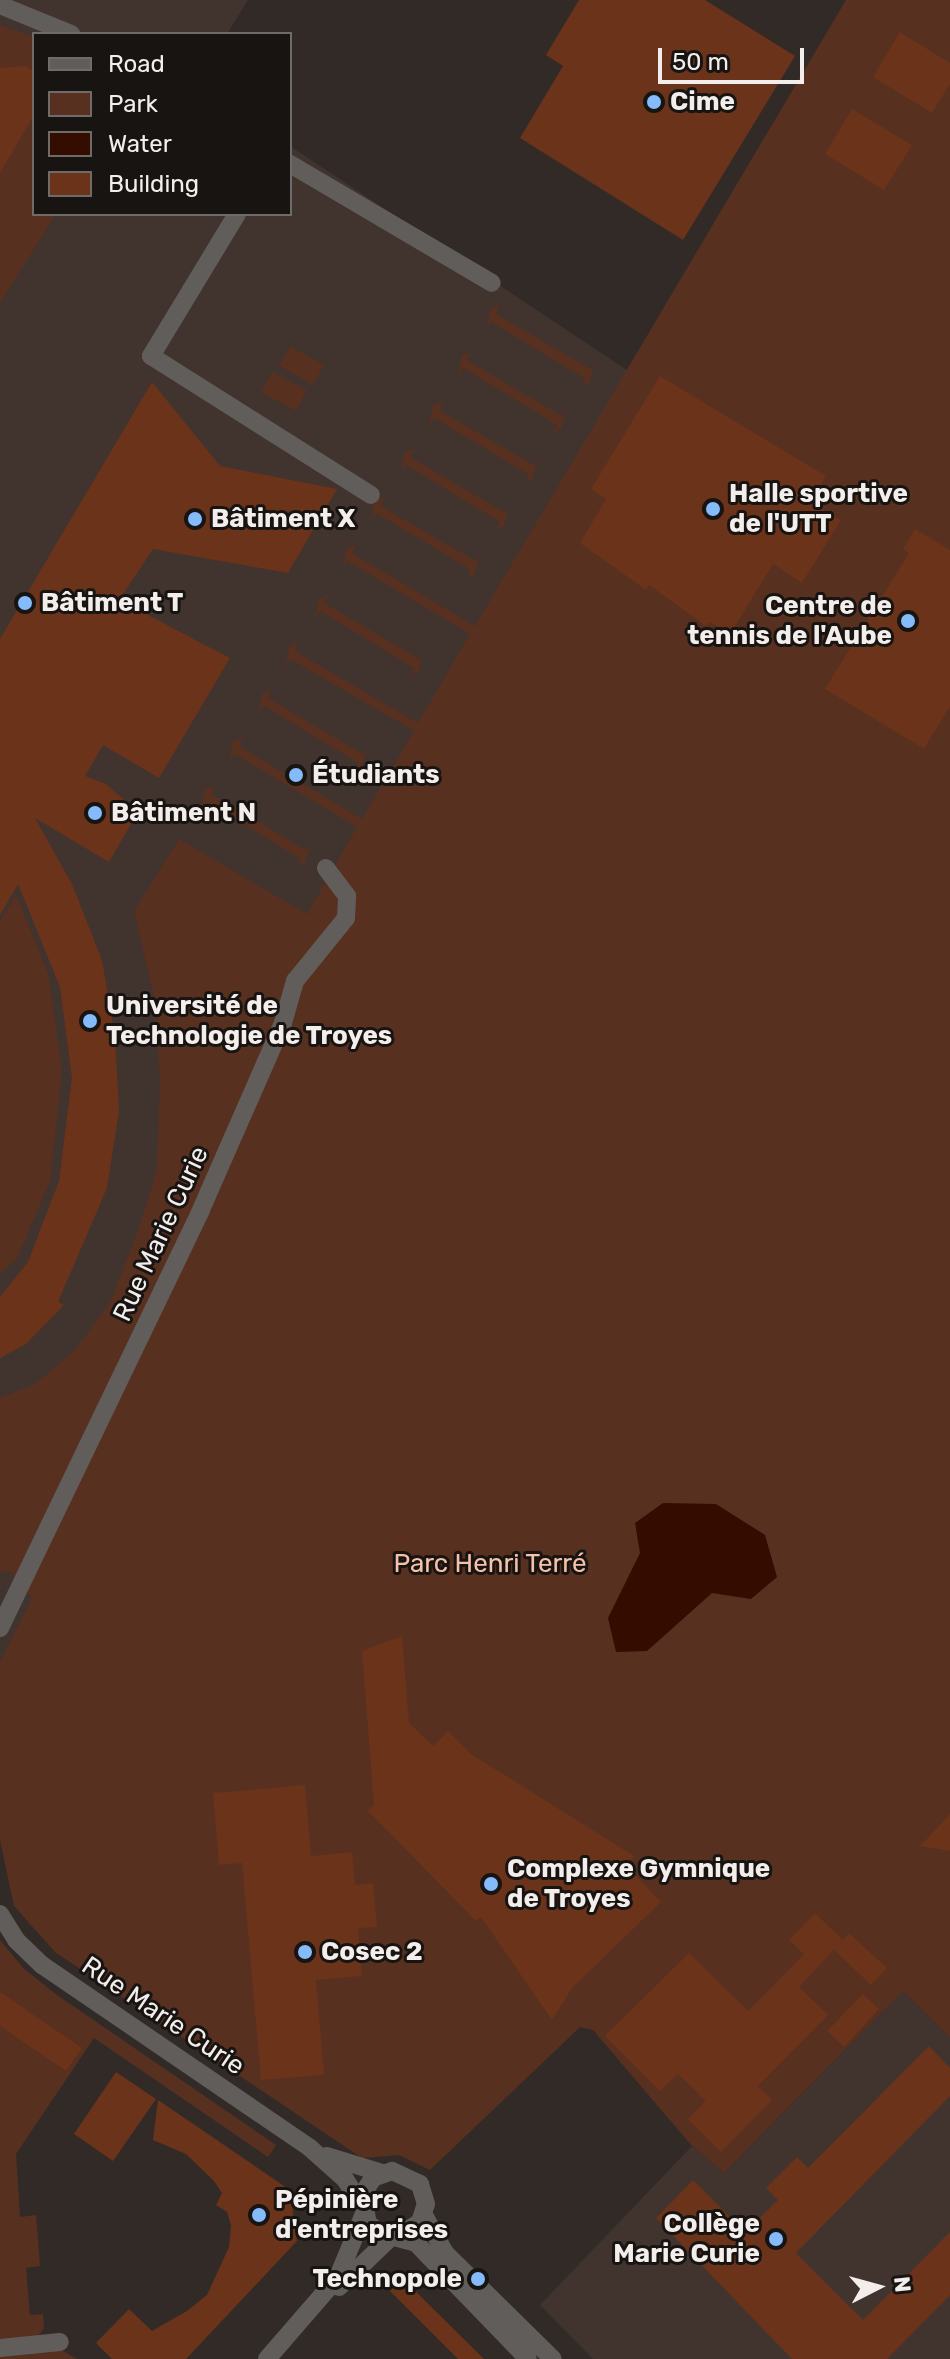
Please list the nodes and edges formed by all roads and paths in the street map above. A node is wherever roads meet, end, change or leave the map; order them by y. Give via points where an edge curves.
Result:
1 (2, 6) edge
2 (66, 32) edge
3 (292, 165) edge
4 (236, 216) edge
5 (492, 283) dead end
6 (371, 495) dead end
7 (326, 868) dead end
8 (0, 1628) edge
9 (0, 1914) edge
10 (310, 2148) junction
11 (382, 2173) junction
12 (362, 2210) junction
13 (424, 2215) junction
14 (396, 2236) junction
15 (313, 2309) junction
16 (60, 2342) dead end
17 (0, 2348) edge
18 (267, 2359) edge
19 (528, 2359) edge
20 (553, 2359) edge

1 - 2 street
3 - 5 street
4 - 6 street via 151,356
7 - 8 street, Rue Marie Curie via 347,896 346,918 295,981 283,1023 200,1212
9 - 10 street, Rue Marie Curie via 16,1940 42,1965
10 - 11 street, Rue Marie Curie
10 - 12 street, Rue Marie Curie via 345,2179
11 - 12 street via 366,2186
11 - 13 street via 403,2172 420,2184
12 - 14 street via 375,2230
12 - 15 street via 342,2269
13 - 14 street
13 - 20 street via 445,2253
14 - 15 street
14 - 19 street via 416,2243
15 - 18 street
16 - 17 street

